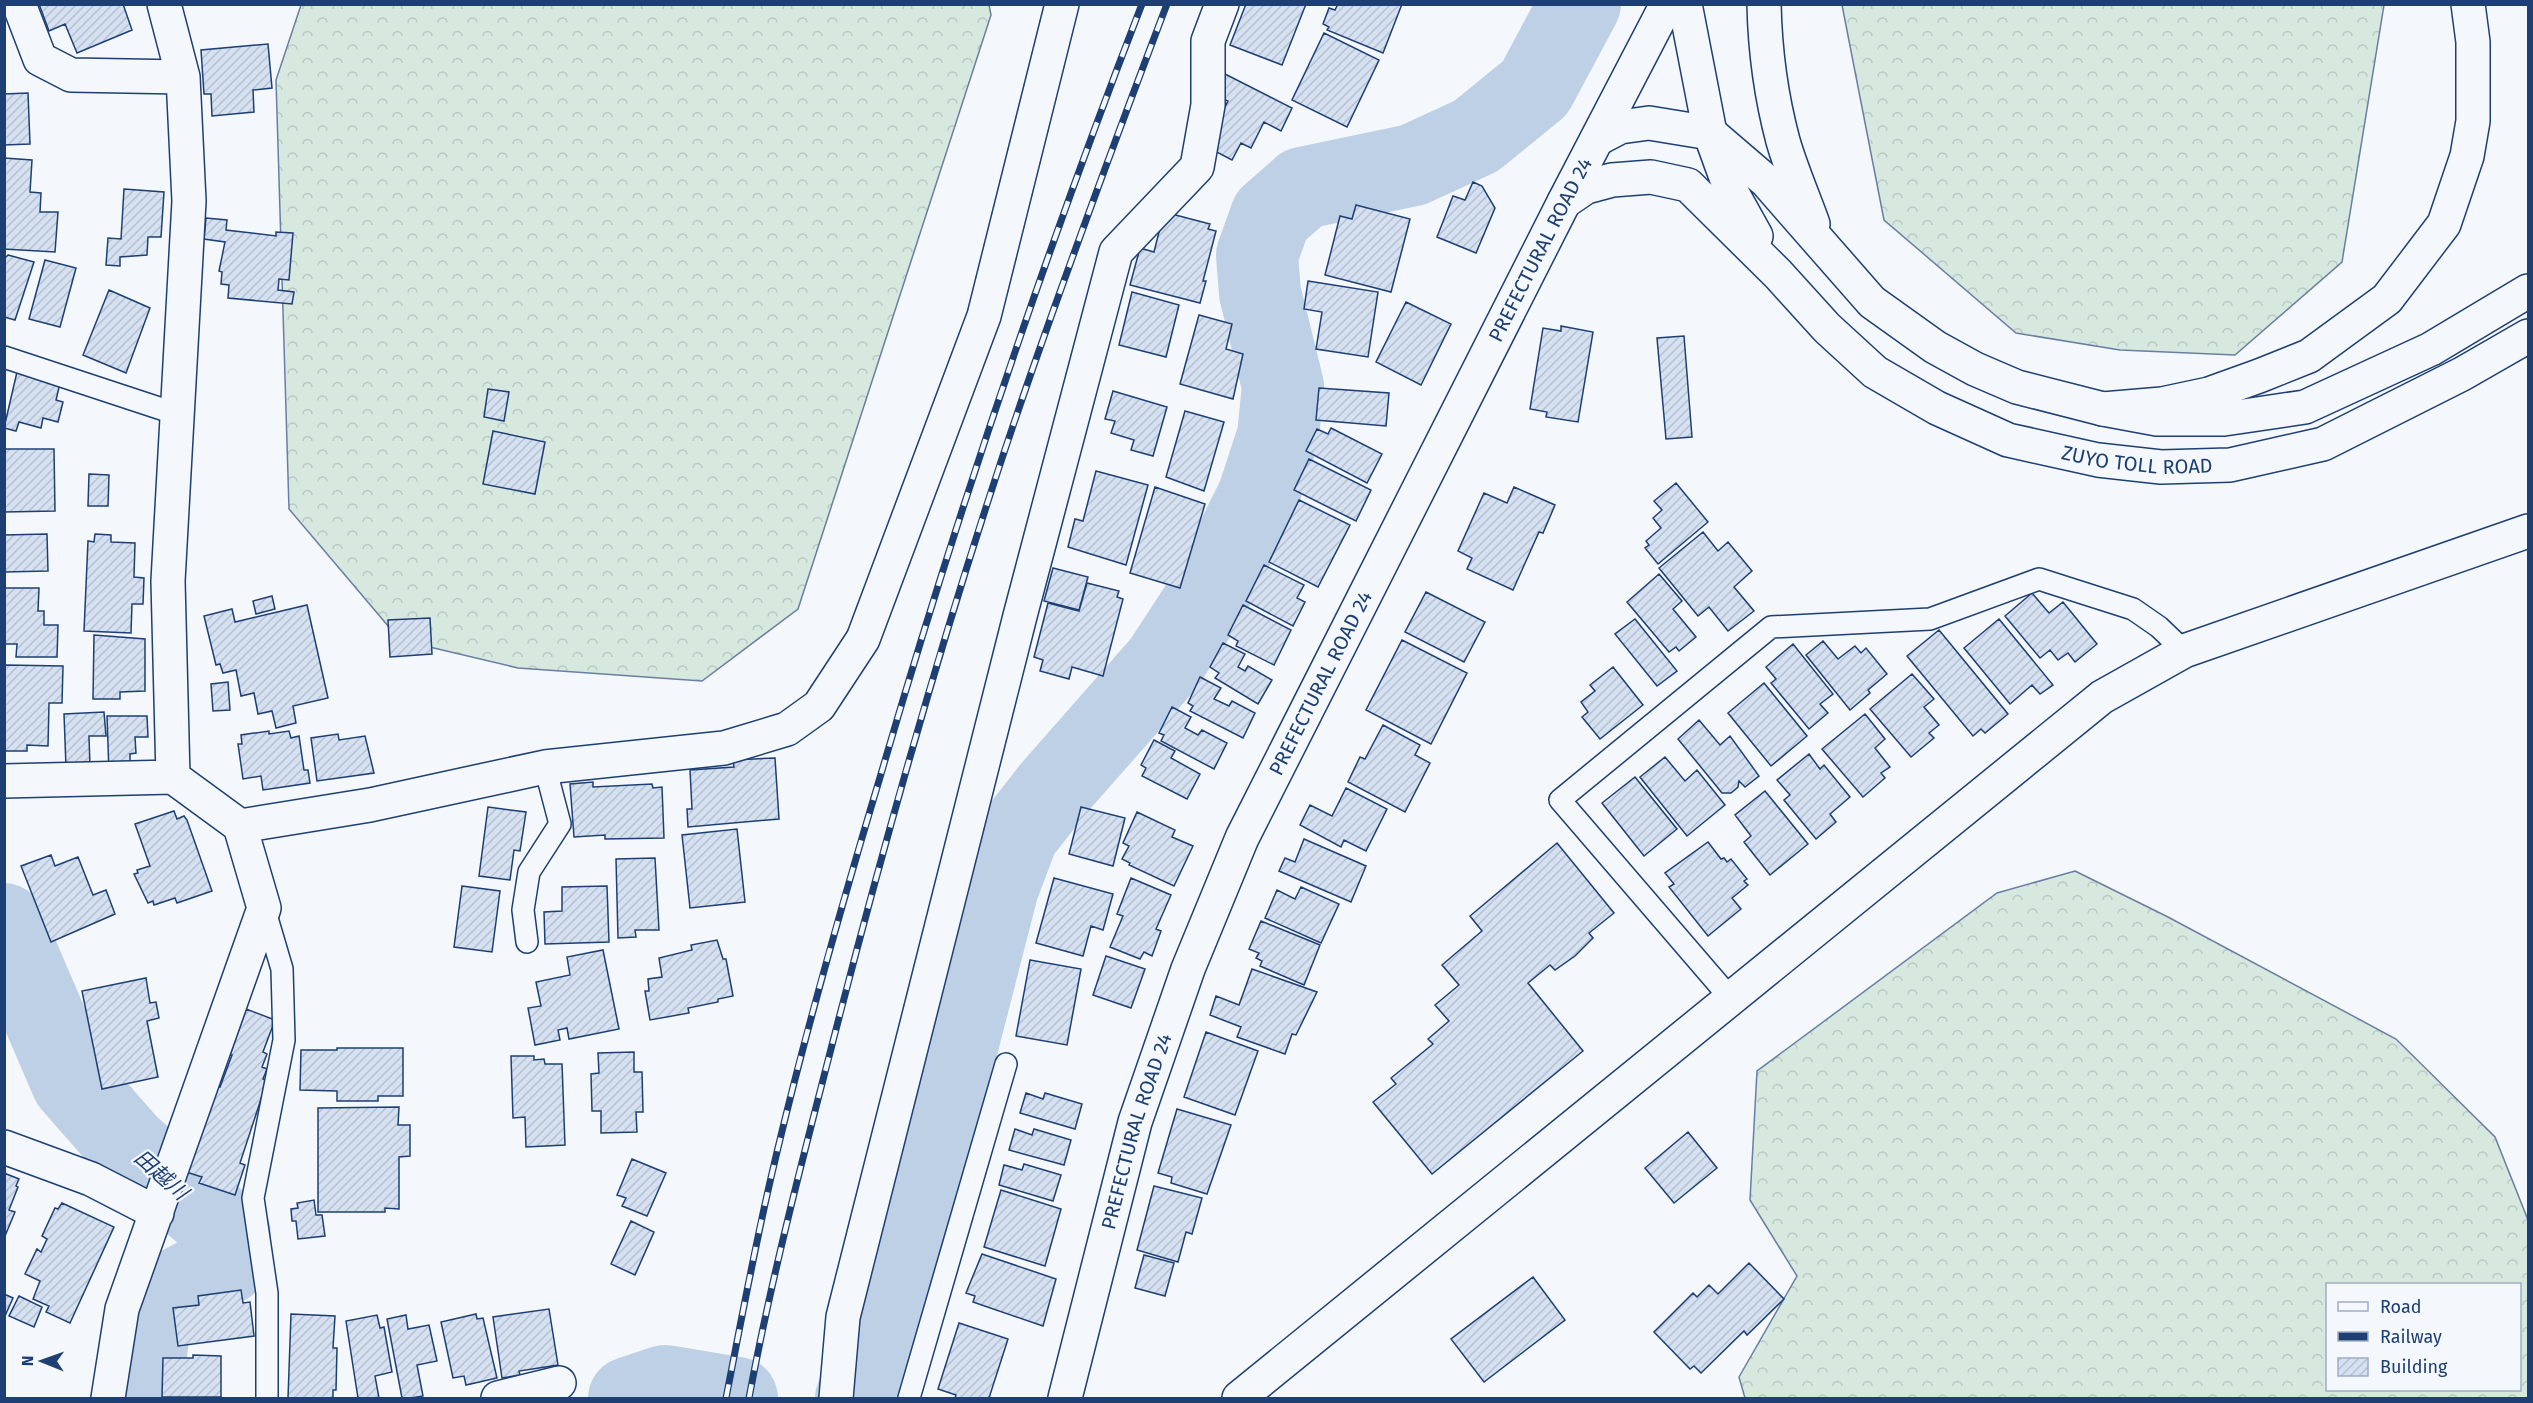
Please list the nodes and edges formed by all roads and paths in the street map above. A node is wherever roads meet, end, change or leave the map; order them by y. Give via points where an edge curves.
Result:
1 (19, 4) edge
2 (164, 4) edge
3 (1062, 4) edge
4 (1222, 4) edge
5 (1667, 4) edge
6 (1685, 4) edge
7 (1764, 4) edge
8 (2468, 4) edge
9 (18, 37) edge
10 (183, 77) junction
11 (1710, 133) junction
12 (1597, 139) junction
13 (1564, 202) junction
14 (1819, 239) junction
15 (1778, 274) junction
16 (2529, 291) edge
17 (2529, 336) edge
18 (4, 357) edge
19 (2103, 409) junction
20 (177, 414) junction
21 (2529, 531) edge
22 (2184, 651) junction
23 (545, 767) junction
24 (173, 777) junction
25 (4, 781) edge
26 (240, 826) junction
27 (264, 908) junction
28 (527, 942) dead end
29 (1732, 1000) junction
30 (1006, 1064) dead end
31 (4, 1147) edge
32 (159, 1207) junction
33 (559, 1383) dead end
34 (836, 1388) edge
35 (108, 1398) edge
36 (267, 1398) edge
37 (498, 1398) edge
38 (909, 1398) edge
39 (1065, 1398) edge
40 (1239, 1398) edge

1 - 9 main road
2 - 10 main road
3 - 23 main road via 984,316 863,639 819,706 787,729 724,748
4 - 34 main road via 1208,41 1208,105 1197,167 1116,252 843,1317
5 - 12 main road, PREFECTURAL ROAD 24
6 - 11 main road
7 - 14 main road via 1765,47 1783,143
8 - 19 main road via 2473,42 2473,121 2467,156 2444,224 2386,299 2309,356 2259,376 2209,394 2162,404
9 - 10 main road via 40,59 71,75
10 - 20 main road via 189,201
11 - 12 main road via 1649,123 1620,127
11 - 14 main road, ZUYO TOLL ROAD via 1766,181
11 - 15 main road via 1731,191
12 - 13 main road, PREFECTURAL ROAD 24
13 - 15 main road via 1586,187 1612,180 1671,179 1688,185
13 - 39 main road, PREFECTURAL ROAD 24 via 1242,838 1188,969 1135,1122
14 - 19 main road, ZUYO TOLL ROAD via 1872,302 1935,347 2017,387
15 - 17 main road, ZUYO TOLL ROAD via 1827,328 1875,372 1937,408 2008,440 2098,460 2161,467 2230,465 2323,444
16 - 19 main road, ZUYO TOLL ROAD via 2431,349 2305,407 2224,419 2157,419
18 - 20 lane
20 - 24 main road via 168,581
21 - 22 main road
22 - 29 main road via 2102,697
22 - 29 lane via 2133,609 2039,579 1930,619 1771,627 1560,800
23 - 26 main road via 370,805
23 - 28 lane via 560,824 529,872 523,910
24 - 25 main road
24 - 26 main road
26 - 27 main road
27 - 32 main road
27 - 36 lane via 282,969 284,1041 253,1198 267,1293
29 - 40 main road
30 - 38 lane
31 - 32 main road
32 - 35 main road via 122,1310
33 - 37 main road

